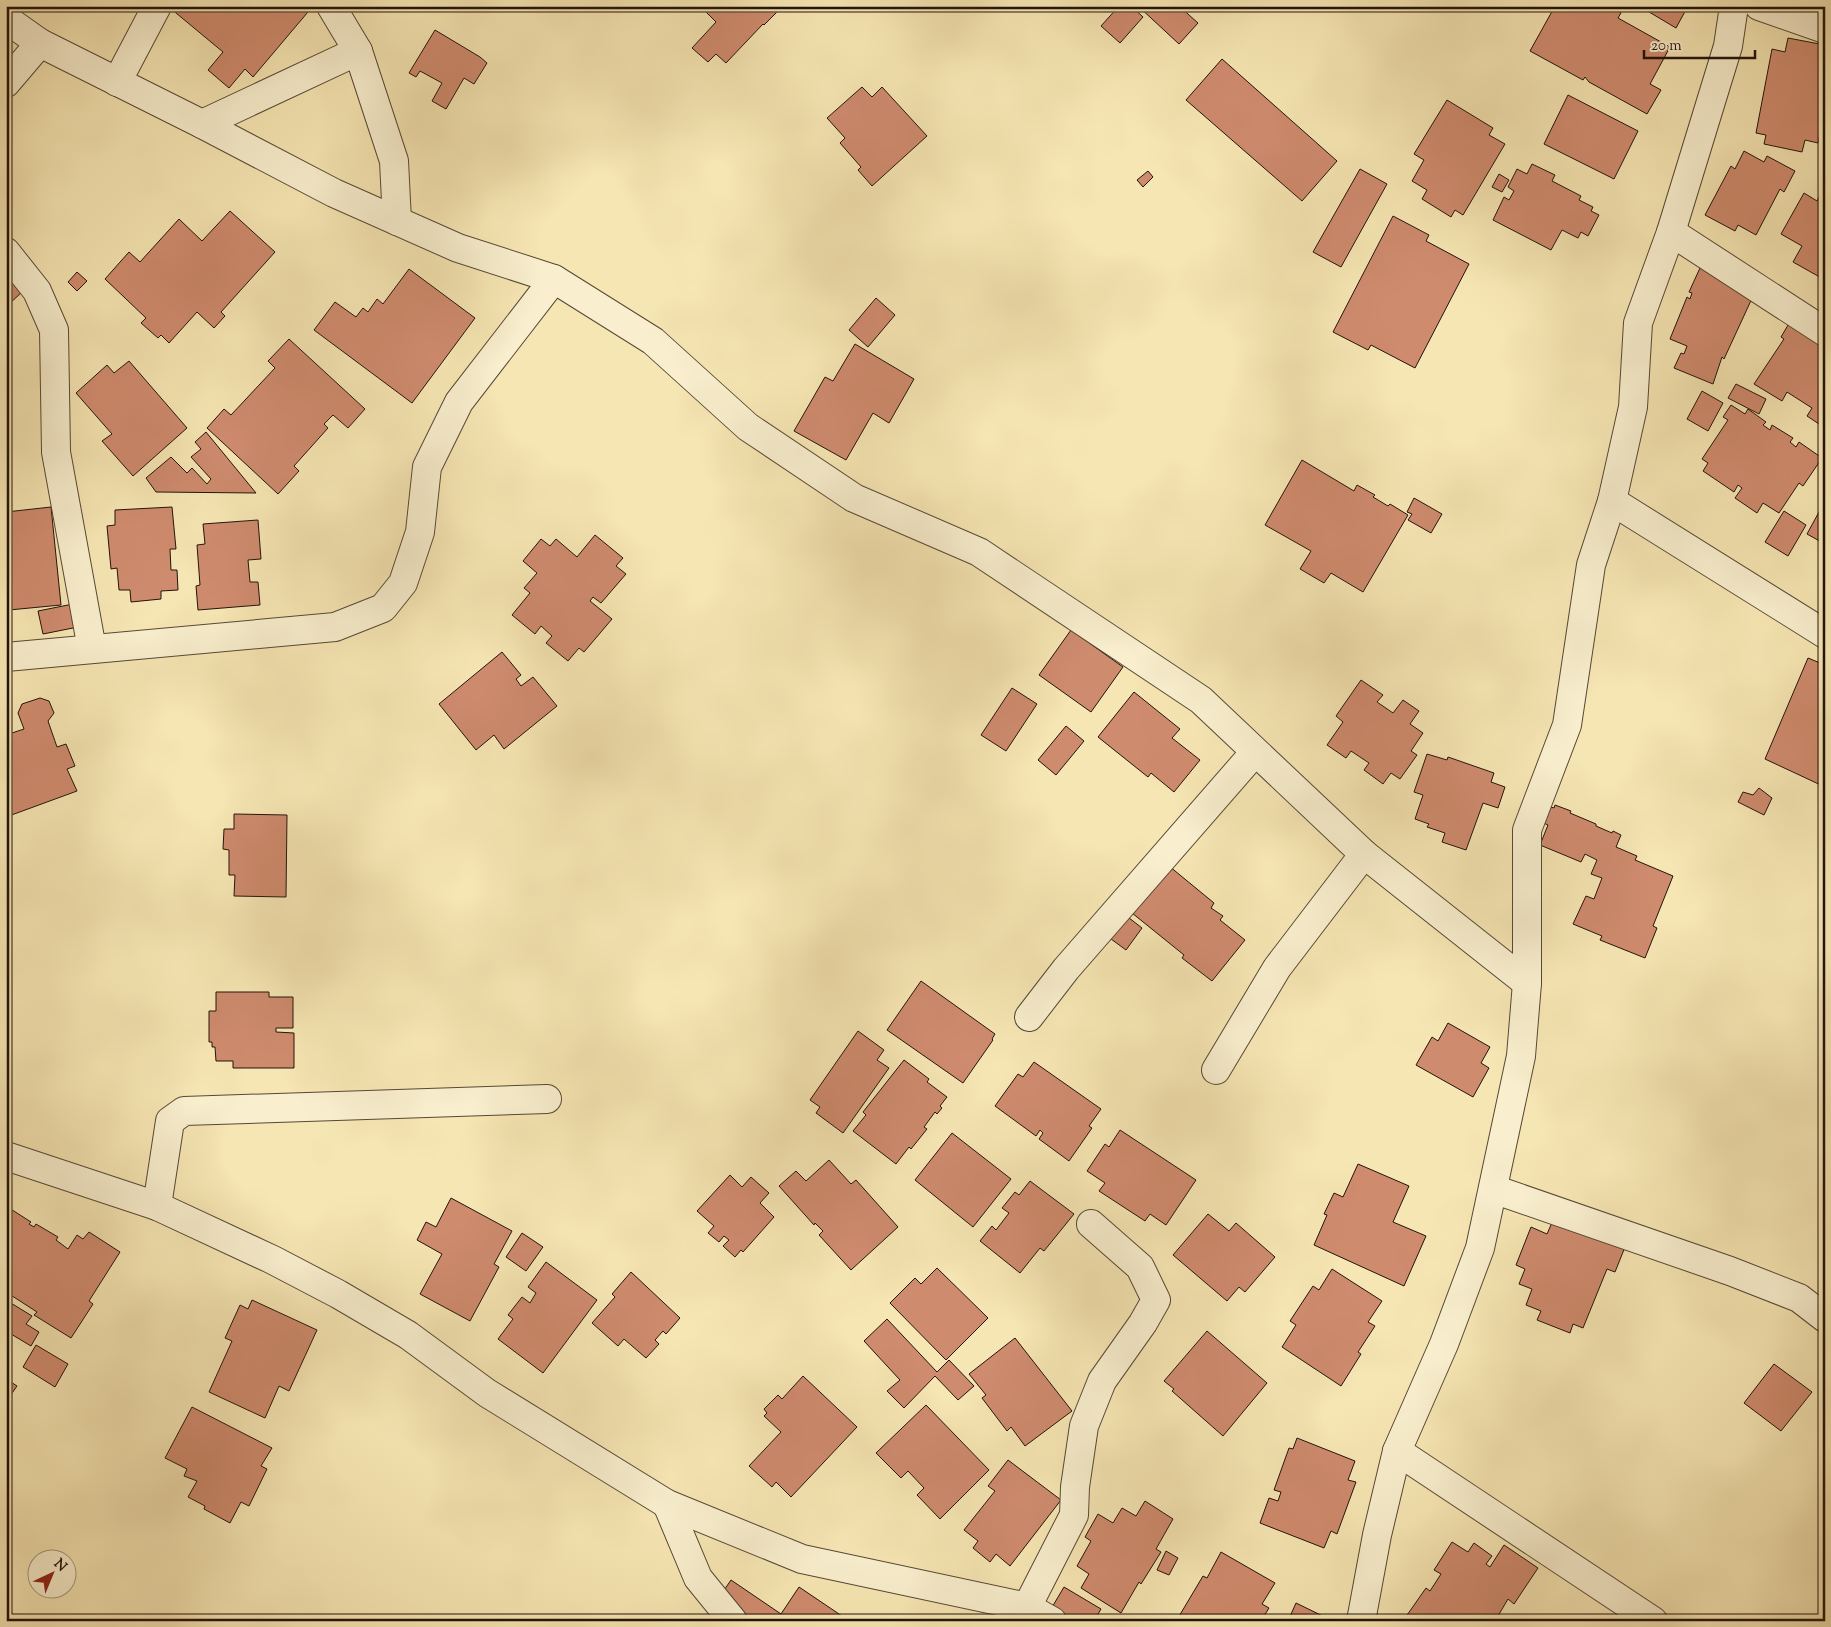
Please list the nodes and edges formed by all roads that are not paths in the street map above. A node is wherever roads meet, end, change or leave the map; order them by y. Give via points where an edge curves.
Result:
1 (157, 6) edge
2 (331, 6) edge
3 (1734, 6) edge
4 (1760, 6) edge
5 (6, 19) edge
6 (1825, 29) edge
7 (40, 43) junction
8 (358, 51) junction
9 (117, 82) junction
10 (6, 83) edge
11 (202, 124) junction
12 (397, 221) junction
13 (1671, 232) junction
14 (6, 252) edge
15 (554, 279) junction
16 (1825, 332) edge
17 (1612, 501) junction
18 (1825, 634) edge
19 (92, 649) junction
20 (6, 657) edge
21 (1255, 752) junction
22 (1364, 854) junction
23 (1527, 983) junction
24 (1029, 1016) dead end
25 (1216, 1070) dead end
26 (547, 1099) dead end
27 (6, 1156) edge
28 (1493, 1189) junction
29 (158, 1206) junction
30 (1091, 1224) dead end
31 (1825, 1318) edge
32 (1397, 1451) junction
33 (667, 1504) junction
34 (1028, 1607) junction
35 (733, 1621) edge
36 (1052, 1621) edge
37 (1361, 1621) edge
38 (1653, 1621) edge

1 - 9 street
2 - 8 street
3 - 13 street via 1728,46
4 - 6 street
5 - 7 street
7 - 9 street
7 - 10 street
8 - 11 street
8 - 12 street via 394,162
9 - 11 street
11 - 12 street via 334,193
12 - 15 street via 458,248
13 - 16 street
13 - 17 street via 1638,323 1633,407
14 - 19 street via 37,291 54,330 56,452
15 - 19 street via 458,402 427,467 420,532 403,583 383,608 335,627
15 - 21 street via 653,341 756,432 854,498 979,552 1201,700
17 - 18 street
17 - 23 street via 1591,565 1567,725 1527,830
19 - 20 street
21 - 22 street
21 - 24 street
22 - 23 street
22 - 25 street via 1277,968
23 - 28 street via 1521,1056
26 - 29 street via 184,1111 170,1121
27 - 29 street
28 - 31 street via 1730,1271 1799,1298
28 - 32 street via 1480,1248 1444,1344
29 - 33 street via 338,1294 408,1335 487,1393
30 - 34 street via 1140,1267 1156,1300 1144,1323 1102,1381 1084,1426 1074,1515
32 - 37 street
32 - 38 street
33 - 34 street via 802,1559
33 - 35 street via 698,1578
34 - 36 street

